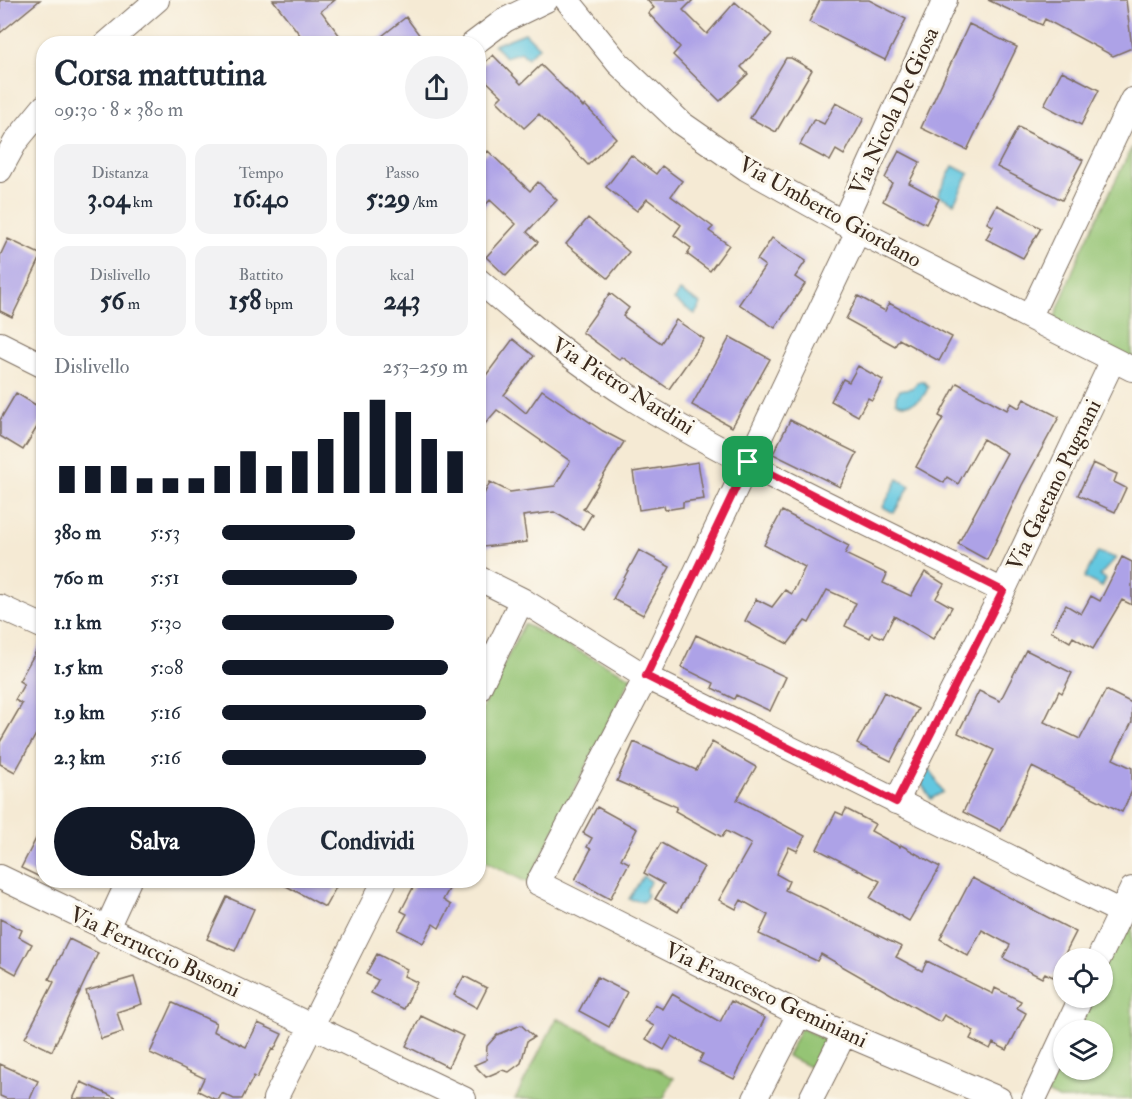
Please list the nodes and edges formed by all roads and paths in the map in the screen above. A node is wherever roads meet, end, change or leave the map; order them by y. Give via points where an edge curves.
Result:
1 (157, 0) edge
2 (546, 0) edge
3 (567, 0) edge
4 (945, 0) edge
5 (115, 36) edge
6 (484, 36) edge
7 (1132, 100) edge
8 (36, 117) edge
9 (0, 170) edge
10 (851, 227) junction
11 (486, 287) edge
12 (1030, 316) junction
13 (0, 344) edge
14 (36, 362) edge
15 (1123, 365) edge
16 (748, 462) junction
17 (486, 582) edge
18 (1003, 591) junction
19 (522, 600) junction
20 (0, 608) edge
21 (36, 624) edge
22 (486, 674) edge
23 (646, 676) junction
24 (896, 802) junction
25 (0, 877) edge
26 (538, 883) joint
27 (125, 888) edge
28 (381, 888) edge
29 (1132, 890) edge
30 (1121, 912) junction
31 (106, 930) junction
32 (1104, 948) edge
33 (799, 1014) junction
34 (311, 1025) junction
35 (844, 1034) junction
36 (1053, 1058) edge
37 (275, 1099) edge
38 (464, 1099) edge
39 (755, 1099) edge
40 (811, 1099) edge
41 (999, 1099) edge
42 (1034, 1099) edge

1 - 5 street
2 - 6 street via 505,20
3 - 10 street, Via Umberto Giordano via 618,63 681,123 747,169
4 - 10 street, Via Nicola De Giosa
7 - 12 street
8 - 9 street
10 - 12 street, Via Umberto Giordano
10 - 16 street, Via Nicola De Giosa
11 - 16 street, Via Pietro Nardini via 543,336 637,401
12 - 15 street, Via Umberto Giordano
13 - 14 street
15 - 18 street, Via Gaetano Pugnani
16 - 18 street, Via Pietro Nardini
16 - 23 street, Via Nicola De Giosa
17 - 19 street
18 - 24 street, Via Gaetano Pugnani
19 - 22 street
19 - 23 street
20 - 21 street
23 - 24 street
23 - 26 street, Via Nicola De Giosa
24 - 30 street
25 - 31 street, Via Ferruccio Busoni
26 - 33 street, Via Francesco Geminiani
27 - 31 street
28 - 34 street
29 - 30 street
30 - 32 street
31 - 34 street, Via Ferruccio Busoni
33 - 35 street, Via Francesco Geminiani
33 - 39 street
34 - 37 street
34 - 38 street, Via Ferruccio Busoni
35 - 40 street
35 - 41 street, Via Francesco Geminiani
36 - 42 street

